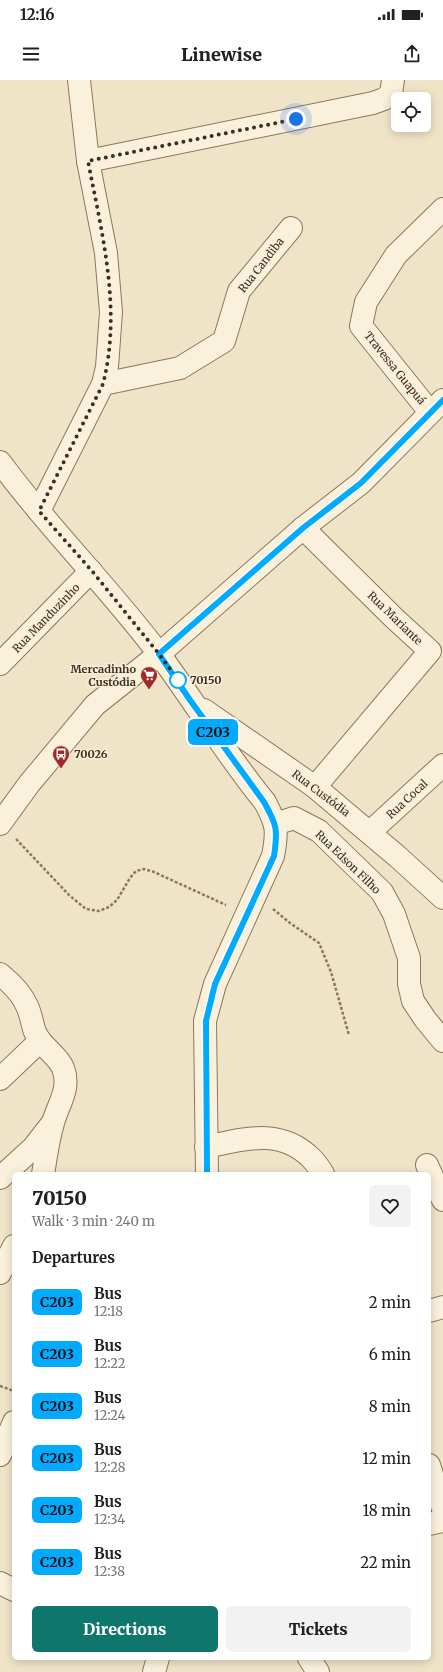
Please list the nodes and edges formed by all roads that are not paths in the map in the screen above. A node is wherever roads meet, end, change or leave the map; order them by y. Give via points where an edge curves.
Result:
1 (78, 80) edge
2 (393, 80) edge
3 (88, 161) junction
4 (443, 209) edge
5 (291, 228) dead end
6 (103, 384) junction
7 (437, 406) edge
8 (0, 462) edge
9 (39, 511) junction
10 (303, 528) junction
11 (92, 571) junction
12 (159, 654) junction
13 (0, 664) edge
14 (190, 700) junction
15 (443, 765) edge
16 (315, 787) junction
17 (0, 824) edge
18 (275, 824) junction
19 (370, 832) junction
20 (443, 898) edge
21 (0, 974) edge
22 (40, 1041) junction
23 (443, 1041) edge
24 (0, 1079) edge
25 (53, 1122) junction
26 (206, 1148) junction
27 (426, 1165) dead end
28 (43, 1172) edge
29 (207, 1172) edge
30 (322, 1172) edge
31 (429, 1172) edge
32 (431, 1175) edge
33 (0, 1178) edge
34 (443, 1200) edge
35 (12, 1250) edge
36 (0, 1273) edge
37 (443, 1307) edge
38 (431, 1310) edge
39 (12, 1427) edge
40 (0, 1455) edge
41 (431, 1471) edge
42 (443, 1509) edge
43 (443, 1521) edge
44 (431, 1524) edge
45 (0, 1583) edge
46 (12, 1589) edge
47 (157, 1660) edge
48 (310, 1660) edge
49 (154, 1672) edge
50 (318, 1672) edge

1 - 3 street
2 - 3 street via 391,94 374,103
3 - 6 street via 106,253 111,312 107,367
4 - 7 street, Travessa Guapuá via 396,255 366,302 360,326
5 - 6 street, Rua Candiba via 239,291 224,341 180,368
6 - 9 street
7 - 10 street via 361,483
8 - 9 street
9 - 11 street
10 - 12 street
10 - 16 street, Rua Mariante via 430,651
11 - 12 street
11 - 13 street, Rua Manduzinho
12 - 14 street
12 - 17 street via 95,705 28,784
14 - 16 street, Rua Custódia
14 - 18 street via 264,802
15 - 19 street, Rua Cocal
16 - 19 street, Rua Custódia
18 - 23 street, Rua Edson Filho via 294,818 319,831 382,892 394,914 408,952 409,984 413,1001
18 - 26 street via 277,836 274,856 215,984 206,1021
19 - 20 street, Rua Custódia
21 - 22 street via 27,1006
22 - 24 street
22 - 25 street via 62,1067 66,1080 64,1096
25 - 28 street
25 - 33 street via 33,1148
26 - 29 street
26 - 30 street via 266,1137 288,1142 312,1159
27 - 31 street
32 - 34 street
35 - 36 street
37 - 38 street
39 - 40 street
41 - 42 street
43 - 44 street
45 - 46 street
47 - 49 street
48 - 50 street

